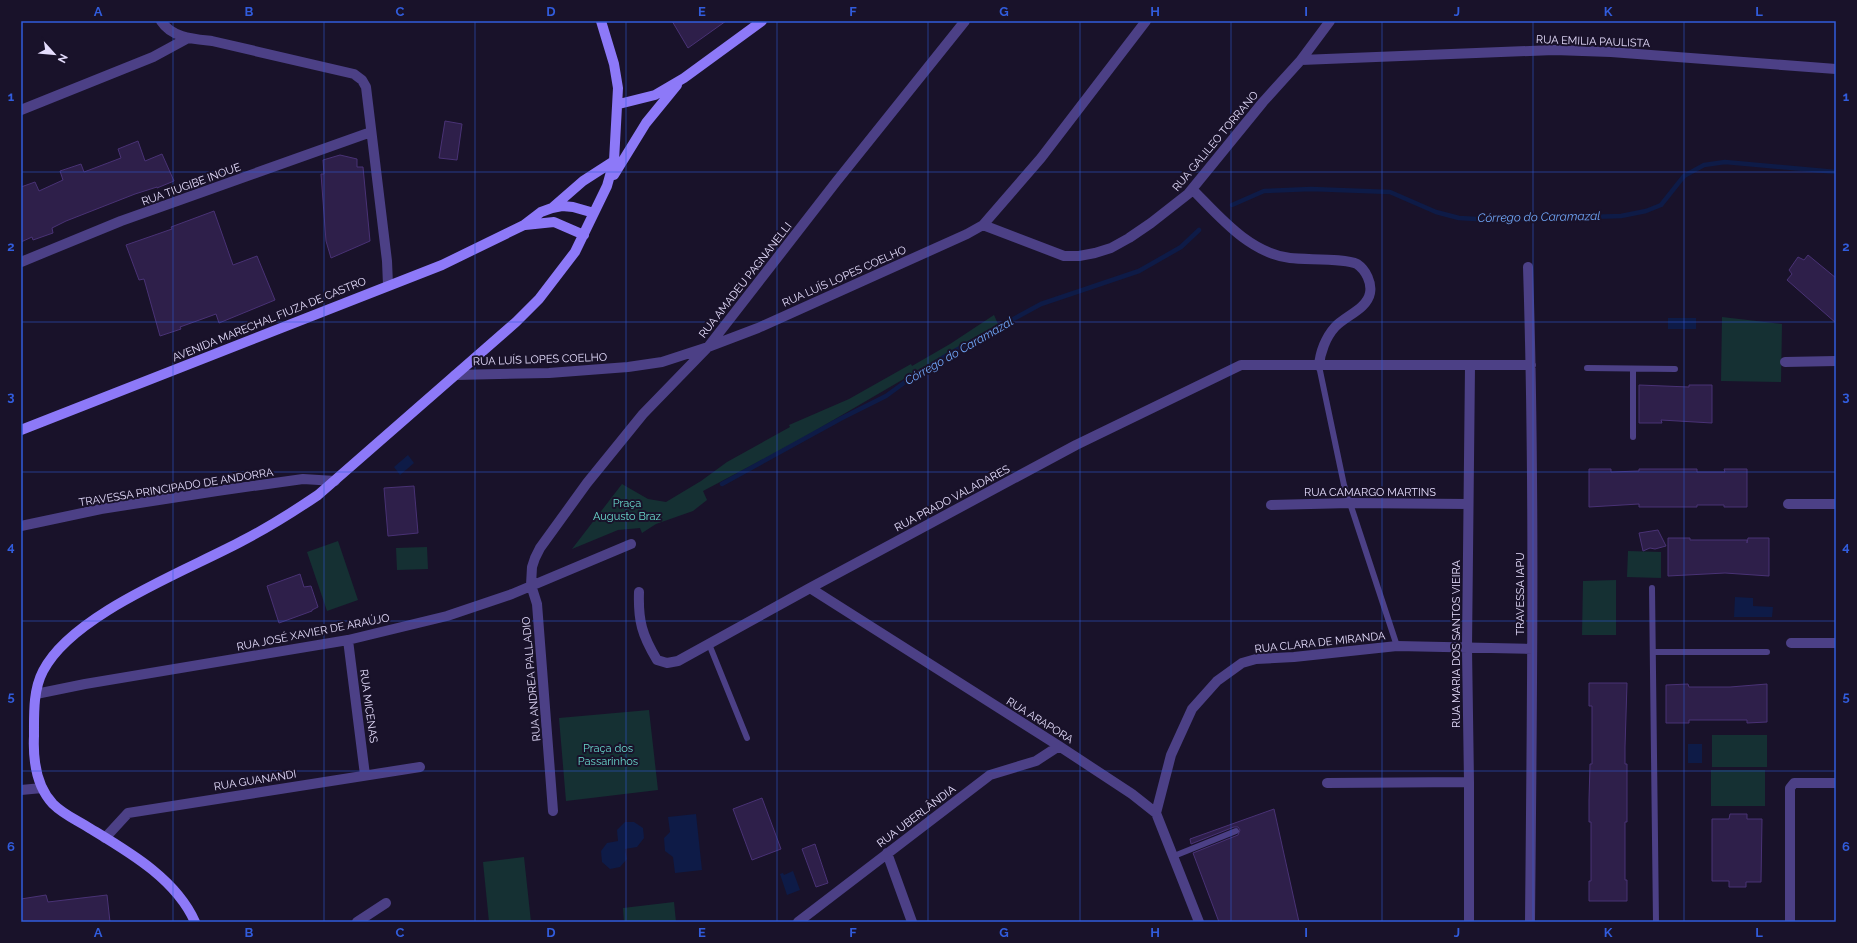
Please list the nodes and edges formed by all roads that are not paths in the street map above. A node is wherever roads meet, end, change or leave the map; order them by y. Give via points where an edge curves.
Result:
1 (161, 21) edge
2 (601, 21) edge
3 (762, 21) edge
4 (965, 21) edge
5 (1146, 21) edge
6 (1330, 21) edge
7 (188, 38) junction
8 (1301, 60) junction
9 (1836, 69) edge
10 (684, 78) junction
11 (619, 104) junction
12 (21, 110) edge
13 (371, 132) junction
14 (614, 161) junction
15 (607, 186) junction
16 (1192, 189) junction
17 (552, 208) junction
18 (594, 213) junction
19 (524, 225) junction
20 (983, 226) junction
21 (584, 235) junction
22 (21, 262) edge
23 (1528, 267) dead end
24 (388, 285) junction
25 (708, 347) junction
26 (1836, 361) edge
27 (1785, 362) dead end
28 (1531, 365) junction
29 (1319, 366) junction
30 (1470, 366) junction
31 (1587, 368) dead end
32 (1633, 369) junction
33 (1674, 369) dead end
34 (455, 375) junction
35 (21, 430) edge
36 (1633, 437) dead end
37 (335, 481) junction
38 (1350, 503) junction
39 (1468, 504) junction
40 (1788, 504) dead end
41 (1836, 504) edge
42 (1271, 505) dead end
43 (21, 526) edge
44 (631, 544) dead end
45 (540, 548) joint
46 (531, 585) junction
47 (810, 588) junction
48 (1652, 588) dead end
49 (639, 592) dead end
50 (348, 640) junction
51 (1791, 643) dead end
52 (709, 644) junction
53 (1836, 644) edge
54 (1397, 646) junction
55 (1467, 648) junction
56 (1532, 649) junction
57 (1653, 652) junction
58 (1767, 652) dead end
59 (36, 694) junction
60 (747, 738) dead end
61 (1059, 746) junction
62 (420, 767) dead end
63 (365, 775) junction
64 (1469, 782) junction
65 (1327, 783) dead end
66 (1836, 783) edge
67 (42, 788) junction
68 (21, 790) edge
69 (553, 811) dead end
70 (1156, 813) junction
71 (1236, 831) dead end
72 (105, 838) junction
73 (888, 853) junction
74 (1174, 856) junction
75 (386, 903) dead end
76 (195, 921) edge
77 (356, 922) edge
78 (798, 922) edge
79 (912, 922) edge
80 (1199, 922) edge
81 (1469, 922) edge
82 (1530, 922) edge
83 (1656, 922) edge
84 (1790, 922) edge

1 - 7 street via 173,32
2 - 11 main road via 614,64
3 - 10 main road
4 - 25 street, RUA AMADEU PAGNANELLI
5 - 20 street, RUA LUÍS LOPES COELHO via 1041,158
6 - 8 street, RUA GALILEO TORRANO
7 - 12 street via 153,57
7 - 13 street via 212,41 354,74 366,87
8 - 9 street, RUA EMILIA PAULISTA via 1554,50
8 - 16 street, RUA GALILEO TORRANO
10 - 11 main road via 655,95
10 - 15 main road via 646,122
11 - 14 main road
13 - 22 street, RUA TIUGIBE INOUE via 121,221
13 - 24 street
14 - 15 main road
14 - 17 main road via 583,181
15 - 18 main road
16 - 20 street, RUA GALILEO TORRANO via 1129,238 1111,248 1079,256 1064,256
16 - 29 street via 1228,224 1262,249 1289,258 1350,262 1363,269 1370,283 1370,294 1360,308 1335,327 1324,345
17 - 18 main road, AVENIDA MARECHAL FIUZA DE CASTRO via 573,207
17 - 19 main road, AVENIDA MARECHAL FIUZA DE CASTRO via 541,212
18 - 21 main road
19 - 21 main road, AVENIDA MARECHAL FIUZA DE CASTRO via 554,222
19 - 24 main road, AVENIDA MARECHAL FIUZA DE CASTRO via 442,265
20 - 25 street, RUA LUÍS LOPES COELHO via 758,328
21 - 34 main road via 562,271 539,299
23 - 28 street, TRAVESSA IAPU
24 - 35 main road, AVENIDA MARECHAL FIUZA DE CASTRO
25 - 34 street, RUA LUÍS LOPES COELHO via 662,362 628,367 549,373
25 - 45 street, RUA AMADEU PAGNANELLI via 643,414 587,482
26 - 27 street
28 - 30 street
28 - 56 street, TRAVESSA IAPU
29 - 30 street
29 - 38 lane
29 - 47 street, RUA PRADO VALADARES via 1241,365 1076,445
30 - 39 street, RUA MARIA DOS SANTOS VIEIRA
31 - 32 lane
32 - 33 lane
32 - 36 lane
34 - 37 main road
37 - 43 street, TRAVESSA PRINCIPADO DE ANDORRA via 304,479 218,491 101,509
37 - 59 main road via 284,519 128,598 79,630 53,656 43,671
38 - 39 street, RUA CAMARGO MARTINS
38 - 42 street, RUA CAMARGO MARTINS
38 - 54 lane
39 - 55 street, RUA MARIA DOS SANTOS VIEIRA
40 - 41 street
44 - 46 street, RUA JOSÉ XAVIER DE ARAÚJO
45 - 46 street, RUA ANDREA PALLADIO via 532,567
46 - 50 street, RUA JOSÉ XAVIER DE ARAÚJO via 478,607
46 - 69 street, RUA ANDREA PALLADIO via 537,604
47 - 52 street, RUA PRADO VALADARES
47 - 61 street, RUA ARAPORA
48 - 57 lane
49 - 52 street, RUA PRADO VALADARES via 638,614 650,649 657,660 667,663 678,662
50 - 59 street, RUA JOSÉ XAVIER DE ARAÚJO
50 - 63 street, RUA MICENAS
51 - 53 street
52 - 60 lane
54 - 55 street, RUA CLARA DE MIRANDA
54 - 70 street, RUA CLARA DE MIRANDA via 1256,659 1242,663 1217,681 1192,709 1171,755
55 - 56 street, RUA CLARA DE MIRANDA
55 - 64 street, RUA MARIA DOS SANTOS VIEIRA
56 - 82 street, TRAVESSA IAPU
57 - 58 lane
57 - 83 lane
59 - 67 main road via 34,758
61 - 70 street, RUA ARAPORA
61 - 73 street, RUA UBERLÂNDIA via 1036,761 990,775
62 - 63 street, RUA GUANANDI
63 - 72 street, RUA GUANANDI via 128,813
64 - 65 street
64 - 81 street, RUA MARIA DOS SANTOS VIEIRA
66 - 84 street via 1796,783 1790,788
67 - 68 street
67 - 72 main road via 51,802 66,816
70 - 74 street, RUA ARAPORA
71 - 74 lane
72 - 76 main road via 156,873 178,896
73 - 78 street, RUA UBERLÂNDIA
73 - 79 street
74 - 80 street, RUA ARAPORA
75 - 77 street

